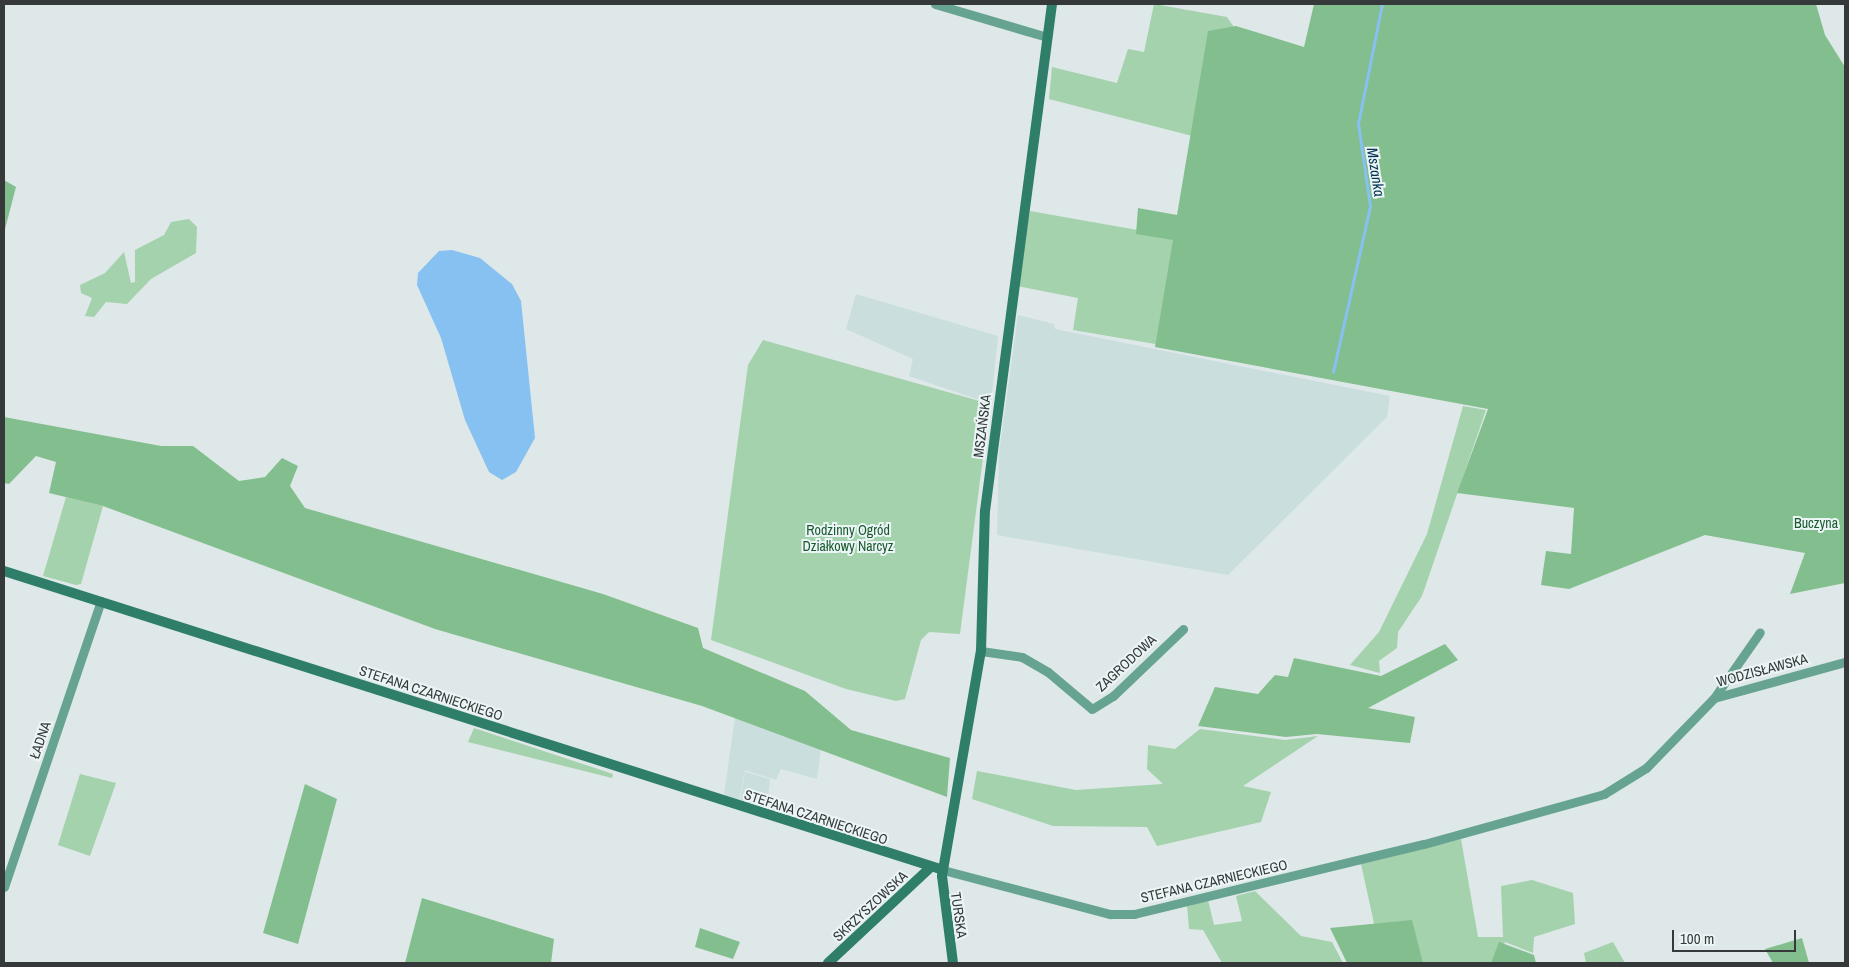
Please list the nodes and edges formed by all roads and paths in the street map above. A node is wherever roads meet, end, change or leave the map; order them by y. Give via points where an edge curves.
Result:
1 (935, 4) edge
2 (1052, 4) edge
3 (1047, 37) junction
4 (4, 571) edge
5 (101, 601) junction
6 (1183, 629) dead end
7 (1760, 632) dead end
8 (981, 650) junction
9 (1845, 662) edge
10 (1714, 698) junction
11 (1630, 780) joint
12 (946, 852) joint
13 (930, 868) junction
14 (943, 870) junction
15 (4, 887) edge
16 (828, 963) edge
17 (953, 963) edge

1 - 3 street
2 - 3 street, MSZAŃSKA
3 - 8 street, MSZAŃSKA via 985,511
4 - 5 street, STEFANA CZARNIECKIEGO
5 - 13 street, STEFANA CZARNIECKIEGO
5 - 15 street, ŁADNA
6 - 8 street, ZAGRODOWA via 1113,696 1092,709 1048,672 1022,657
7 - 10 street
8 - 12 street, MSZAŃSKA
9 - 10 street, WODZISŁAWSKA
10 - 11 street, WODZISŁAWSKA
11 - 14 street, STEFANA CZARNIECKIEGO via 1591,798 1460,835 1134,914 1101,912
12 - 14 street, TURSKA
13 - 14 street, STEFANA CZARNIECKIEGO
13 - 16 street, SKRZYSZOWSKA
14 - 17 street, TURSKA

